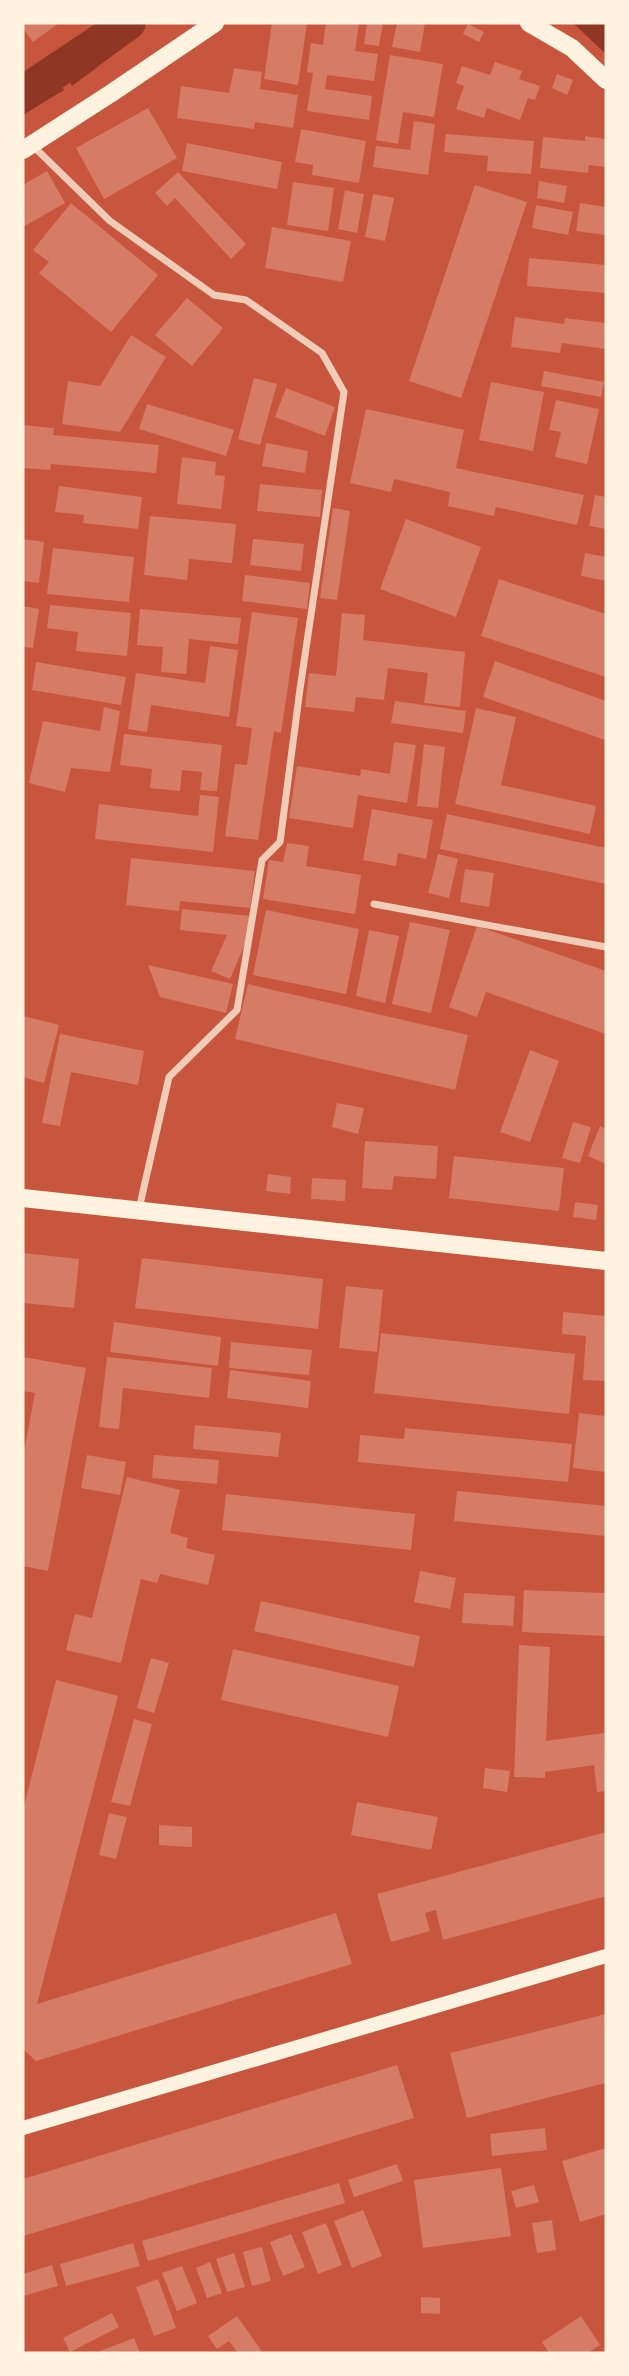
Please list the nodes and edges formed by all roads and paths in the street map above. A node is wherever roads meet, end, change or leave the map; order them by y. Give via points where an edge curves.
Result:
1 (215, 23) edge
2 (529, 23) edge
3 (606, 80) edge
4 (28, 148) edge
5 (374, 904) dead end
6 (606, 947) edge
7 (23, 1198) edge
8 (139, 1210) junction
9 (606, 1261) edge
10 (606, 1956) edge
11 (23, 2128) edge

1 - 4 main road
2 - 3 main road via 572,48
4 - 8 street via 110,221 214,295 246,299 322,353 344,391 280,842 262,860 237,1010 169,1077
5 - 6 street
7 - 8 main road
8 - 9 main road
10 - 11 main road

